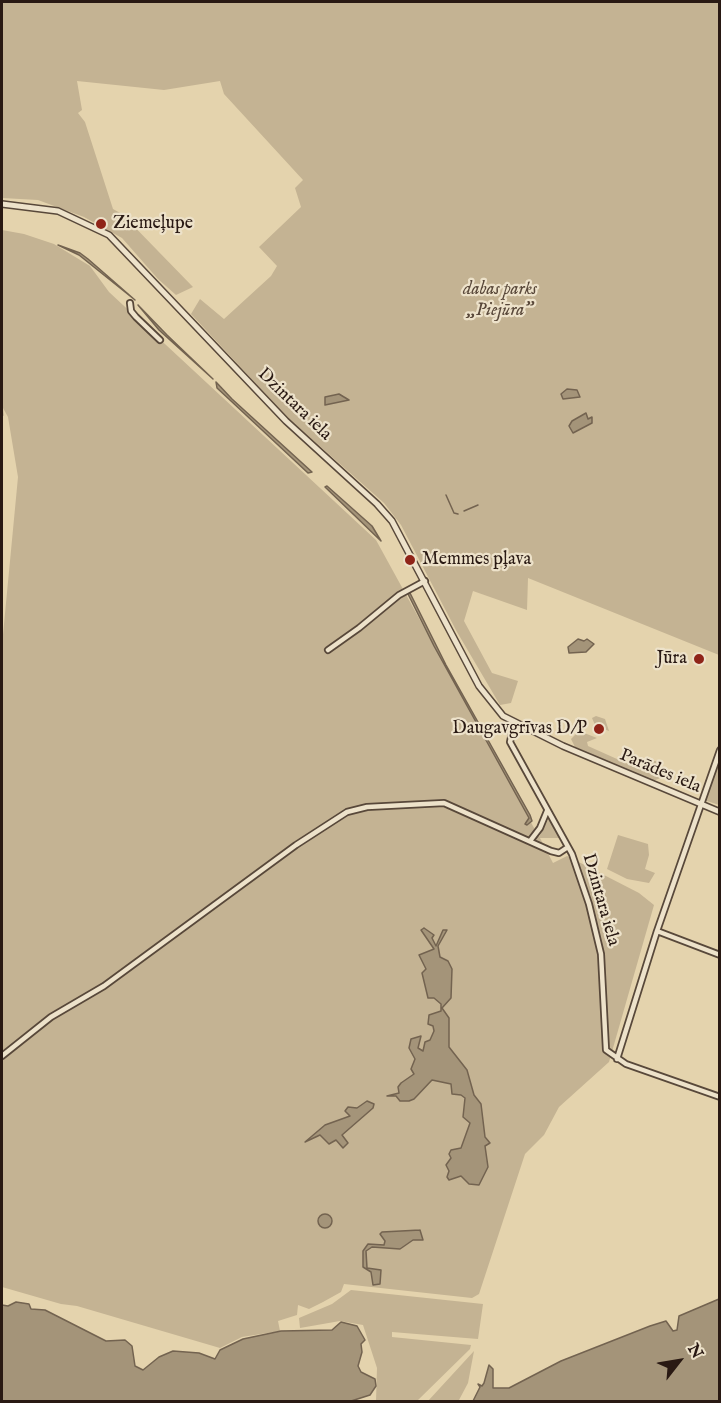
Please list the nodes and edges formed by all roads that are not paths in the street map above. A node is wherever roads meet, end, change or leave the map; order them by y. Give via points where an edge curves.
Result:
1 (2, 204) edge
2 (130, 303) dead end
3 (160, 340) dead end
4 (425, 581) junction
5 (328, 650) dead end
6 (495, 708) joint
7 (514, 723) junction
8 (720, 750) edge
9 (700, 804) junction
10 (547, 811) junction
11 (720, 812) edge
12 (530, 841) junction
13 (568, 847) junction
14 (657, 931) junction
15 (720, 954) edge
16 (2, 1056) edge
17 (617, 1059) junction
18 (720, 1097) edge

1 - 4 street, Dzintara iela via 58,211 109,235 286,421 377,504 392,521
2 - 3 street via 131,311
4 - 5 street via 399,595
4 - 6 street, Dzintara iela via 479,686
6 - 7 street, Parādes iela
7 - 9 street, Parādes iela
7 - 10 street, Dzintara iela via 510,742
8 - 9 street
9 - 11 street, Parādes iela
9 - 14 street
10 - 12 street
10 - 13 street, Dzintara iela
12 - 13 street via 559,853
12 - 16 street via 444,803 367,807 347,812 104,986 51,1017
13 - 17 street, Dzintara iela via 583,885 601,954 604,1044
14 - 15 street
14 - 17 street
17 - 18 street

